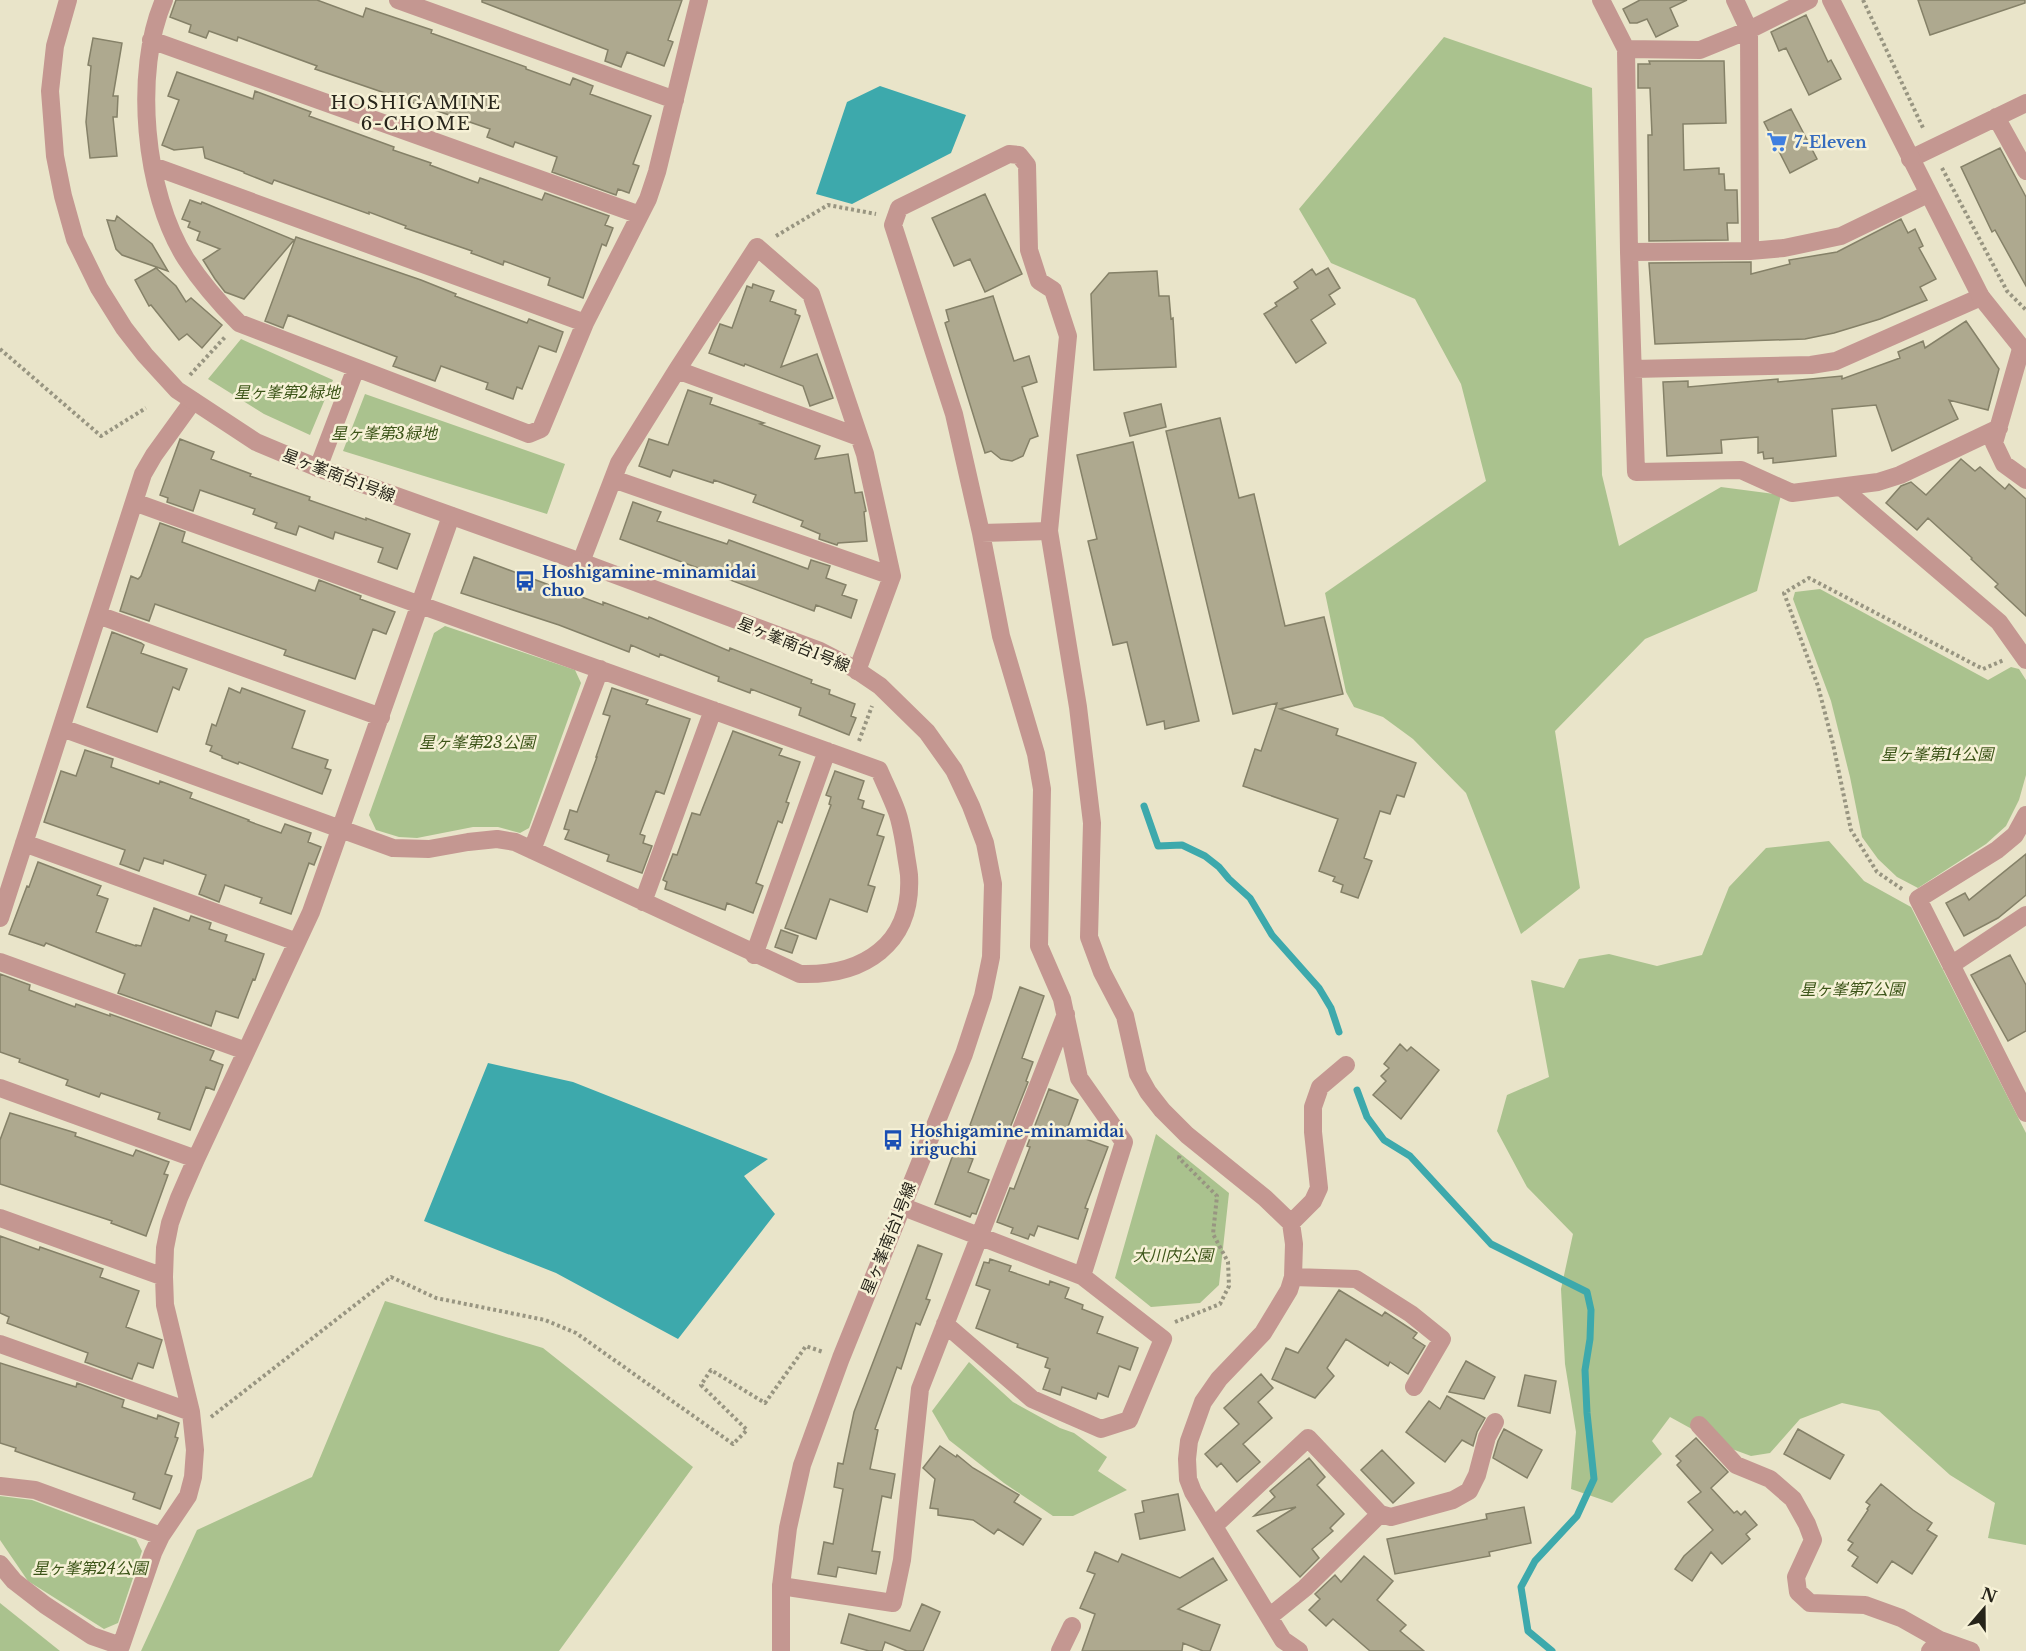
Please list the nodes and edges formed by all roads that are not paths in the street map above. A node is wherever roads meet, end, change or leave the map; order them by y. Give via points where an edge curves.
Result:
1 (68, 0) edge
2 (164, 0) edge
3 (398, 0) edge
4 (699, 0) edge
5 (1601, 0) edge
6 (1735, 0) edge
7 (1809, 0) edge
8 (1831, 0) edge
9 (1749, 30) junction
10 (151, 40) junction
11 (1626, 49) junction
12 (675, 100) junction
13 (2026, 103) edge
14 (1996, 117) junction
15 (1910, 159) junction
16 (153, 166) junction
17 (2026, 171) edge
18 (1928, 194) junction
19 (640, 215) junction
20 (1750, 251) junction
21 (1629, 252) junction
22 (1981, 297) junction
23 (585, 323) junction
24 (2024, 351) edge
25 (356, 368) junction
26 (1633, 369) junction
27 (676, 370) junction
28 (193, 400) junction
29 (1999, 428) junction
30 (859, 437) junction
31 (318, 468) junction
32 (613, 479) junction
33 (2026, 480) edge
34 (1841, 487) junction
35 (134, 502) junction
36 (451, 516) junction
37 (1049, 531) junction
38 (981, 533) junction
39 (581, 562) junction
40 (892, 576) junction
41 (420, 604) junction
42 (98, 615) junction
43 (2023, 656) edge
44 (600, 669) junction
45 (857, 670) junction
46 (713, 710) junction
47 (381, 717) junction
48 (62, 728) junction
49 (827, 751) junction
50 (2026, 815) edge
51 (342, 830) junction
52 (24, 843) junction
53 (532, 850) junction
54 (643, 902) junction
55 (2026, 915) edge
56 (0, 918) edge
57 (297, 942) junction
58 (754, 955) junction
59 (0, 962) edge
60 (1951, 965) junction
61 (1066, 1014) junction
62 (246, 1051) junction
63 (1346, 1065) dead end
64 (0, 1088) edge
65 (2026, 1113) edge
66 (196, 1159) junction
67 (901, 1206) junction
68 (0, 1218) edge
69 (1291, 1223) junction
70 (979, 1236) junction
71 (1082, 1276) junction
72 (1293, 1276) junction
73 (164, 1277) junction
74 (945, 1324) junction
75 (0, 1344) edge
76 (1414, 1387) dead end
77 (191, 1412) junction
78 (1495, 1422) dead end
79 (1699, 1425) dead end
80 (0, 1486) edge
81 (1380, 1514) junction
82 (1214, 1526) junction
83 (161, 1536) junction
84 (0, 1564) edge
85 (781, 1586) junction
86 (1269, 1617) junction
87 (1072, 1626) dead end
88 (1935, 1646) edge
89 (781, 1651) edge
90 (1060, 1651) edge
91 (1299, 1651) edge
92 (1971, 1651) edge

1 - 28 street, 星ヶ峯南台1号線 via 50,91 56,156 75,239 99,288 131,338 177,390
2 - 10 street
3 - 12 street
4 - 12 street
5 - 11 street
6 - 9 street
7 - 9 street
8 - 15 street
9 - 11 street via 1700,50
9 - 20 street
10 - 16 street via 146,103
10 - 19 street
11 - 21 street
12 - 19 street via 657,172
13 - 14 street
14 - 15 street
14 - 17 street
15 - 18 street
16 - 23 street
16 - 25 street via 168,220 185,258 238,323
18 - 20 street via 1841,236
18 - 22 street
19 - 23 street
20 - 21 street
21 - 26 street
22 - 24 street
22 - 26 street via 1836,361 1811,365
23 - 25 street via 541,429 529,434
24 - 29 street
25 - 31 street
26 - 34 street via 1636,472 1741,470 1792,494
27 - 30 street
27 - 30 street via 757,247 811,294
27 - 32 street via 618,463
28 - 31 street, 星ヶ峯南台1号線 via 256,442
28 - 35 street via 154,454
29 - 33 street via 1994,443 2004,464
29 - 34 street via 1900,475
30 - 40 street
31 - 36 street, 星ヶ峯南台1号線
32 - 39 street
32 - 40 street
34 - 43 street via 1980,604 1999,622
35 - 41 street
35 - 42 street
36 - 39 street, 星ヶ峯南台1号線
36 - 41 street
37 - 38 street
37 - 38 street via 1068,336 1053,290 1039,281 1029,250 1027,165 1019,155 1009,154 899,208 893,225 954,414
37 - 69 street via 1078,707 1092,823 1089,938 1125,1016 1138,1074 1148,1092 1187,1135
38 - 61 street via 1001,636 1036,754 1042,789 1040,946
39 - 45 street, 星ヶ峯南台1号線 via 820,651
40 - 45 street
41 - 44 street
41 - 47 street
42 - 47 street
42 - 48 street
44 - 46 street
44 - 53 street
45 - 67 street, 星ヶ峯南台1号線 via 880,686 927,732 954,770 985,843 993,884 991,957 983,996 964,1054
46 - 49 street
46 - 54 street
47 - 51 street
48 - 51 street
48 - 52 street
49 - 58 street
49 - 58 street via 879,770 898,813 909,876 906,908 897,933 880,951 862,964 842,971 800,974
50 - 60 street via 1997,850 1918,899
51 - 53 street via 393,848 429,849 497,840 515,842
51 - 57 street
52 - 56 street
52 - 57 street
53 - 54 street
54 - 58 street
55 - 60 street
57 - 62 street
59 - 62 street
60 - 65 street
61 - 70 street
61 - 71 street via 1079,1078 1125,1142
62 - 66 street
63 - 69 street via 1320,1087 1313,1107 1319,1188 1313,1201
64 - 66 street
66 - 73 street via 170,1223
67 - 70 street
67 - 85 street, 星ヶ峯南台1号線 via 802,1465 788,1528
68 - 73 street
69 - 72 street
70 - 71 street
70 - 74 street
71 - 74 street via 1163,1339 1129,1420 1101,1429 1032,1399
72 - 76 street via 1356,1279 1442,1339
72 - 82 street via 1263,1333 1219,1379 1203,1402 1189,1441 1188,1479
73 - 77 street via 165,1305
74 - 85 street via 920,1389 902,1560 893,1603
75 - 77 street
77 - 83 street via 193,1478 188,1496
78 - 81 street via 1469,1491 1453,1500 1391,1517
79 - 88 street via 1736,1465 1770,1479 1793,1499 1813,1540 1796,1577 1798,1592 1810,1603 1865,1605 1901,1618
80 - 83 street via 34,1490
81 - 82 street via 1308,1438
81 - 86 street via 1305,1588
82 - 86 street
83 - 84 street via 120,1646 92,1636 45,1605 14,1581
85 - 89 street, 星ヶ峯南台1号線
86 - 91 street via 1283,1640
87 - 90 street
88 - 92 street

